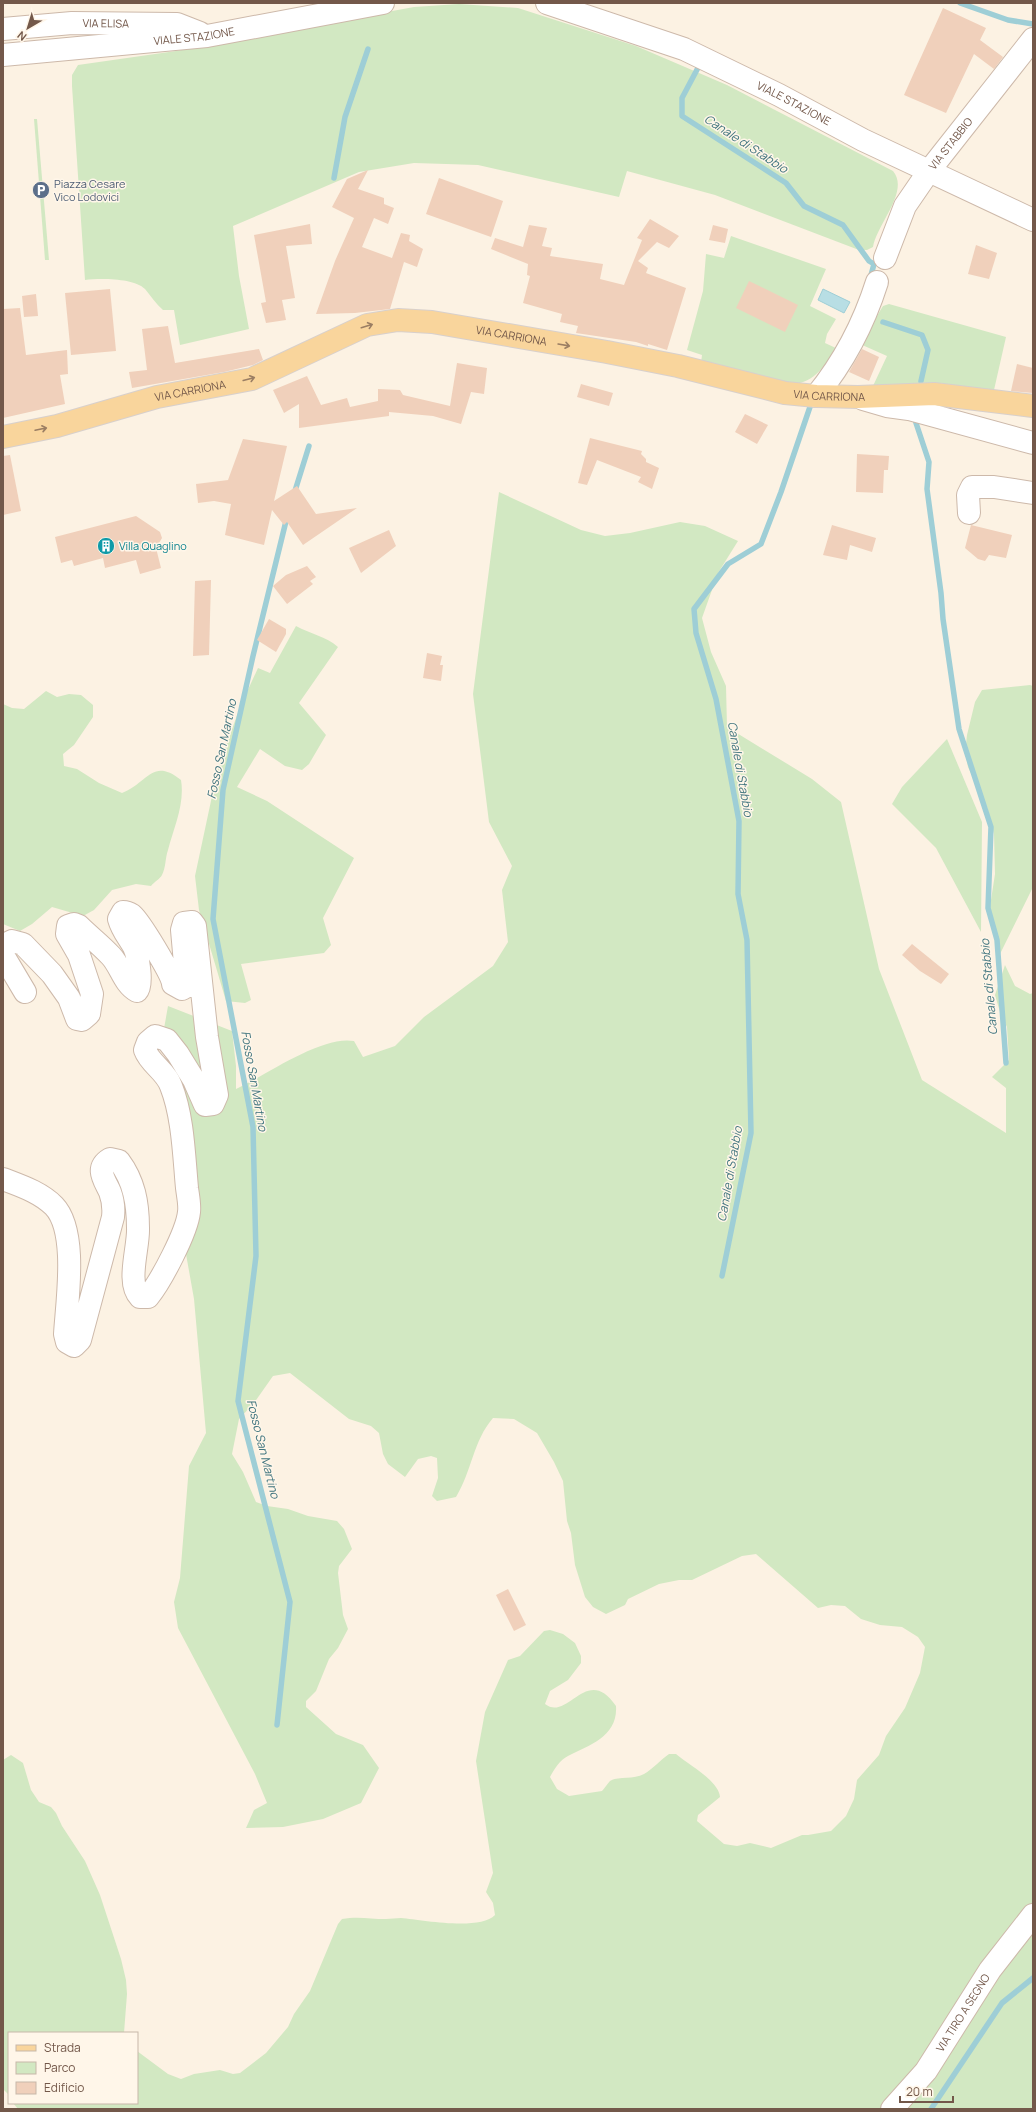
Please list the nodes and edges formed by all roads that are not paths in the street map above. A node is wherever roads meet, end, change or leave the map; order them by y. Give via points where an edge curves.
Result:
1 (382, 3) edge
2 (547, 3) edge
3 (3, 29) edge
4 (207, 36) junction
5 (1027, 46) edge
6 (3, 55) edge
7 (929, 171) junction
8 (1033, 220) edge
9 (885, 258) dead end
10 (877, 282) dead end
11 (816, 396) junction
12 (858, 397) junction
13 (1033, 406) edge
14 (3, 437) edge
15 (1033, 443) edge
16 (1033, 493) edge
17 (969, 513) dead end
18 (3, 949) edge
19 (3, 955) edge
20 (25, 992) dead end
21 (3, 1179) edge
22 (1033, 1915) edge
23 (892, 2109) edge

1 - 4 street, VIALE STAZIONE
2 - 7 street, VIALE STAZIONE via 684,49
3 - 4 street, VIA ELISA via 72,23 177,24
4 - 6 street, VIALE STAZIONE
5 - 7 street, VIA STABBIO
7 - 8 street, VIALE STAZIONE
7 - 9 street, VIA STABBIO via 905,206
10 - 11 street via 859,329 831,379
11 - 12 main road, VIA CARRIONA
14 -> 11 main road, VIA CARRIONA via 57,426 157,397 252,379 367,325 398,320 432,322 607,352 678,366 785,393
12 - 13 main road, VIA CARRIONA via 934,394
12 - 15 street
16 - 17 street via 994,487 972,487 968,495
18 - 21 street via 4,945 12,941 23,944 52,974 69,998 77,1019 82,1020 89,1014 92,994 79,955 67,934 68,926 79,926 112,957 122,970 129,987 137,991 141,983 135,949 119,919 123,912 132,915 162,960 173,984 182,989 187,986 187,978 182,930 184,923 192,922 196,931 207,1037 217,1095 214,1104 205,1104 194,1080 167,1040 155,1036 148,1042 145,1050 148,1058 171,1084 177,1103 189,1213 180,1238 155,1288 148,1297 140,1297 134,1285 138,1229 134,1191 129,1175 119,1161 110,1159 104,1162 101,1169 102,1178 113,1200 113,1217 80,1340 74,1346 67,1342 65,1334 70,1273 65,1224 55,1207 42,1196
19 - 20 street
22 - 23 street, VIA TIRO A SEGNO via 990,1970 926,2071

